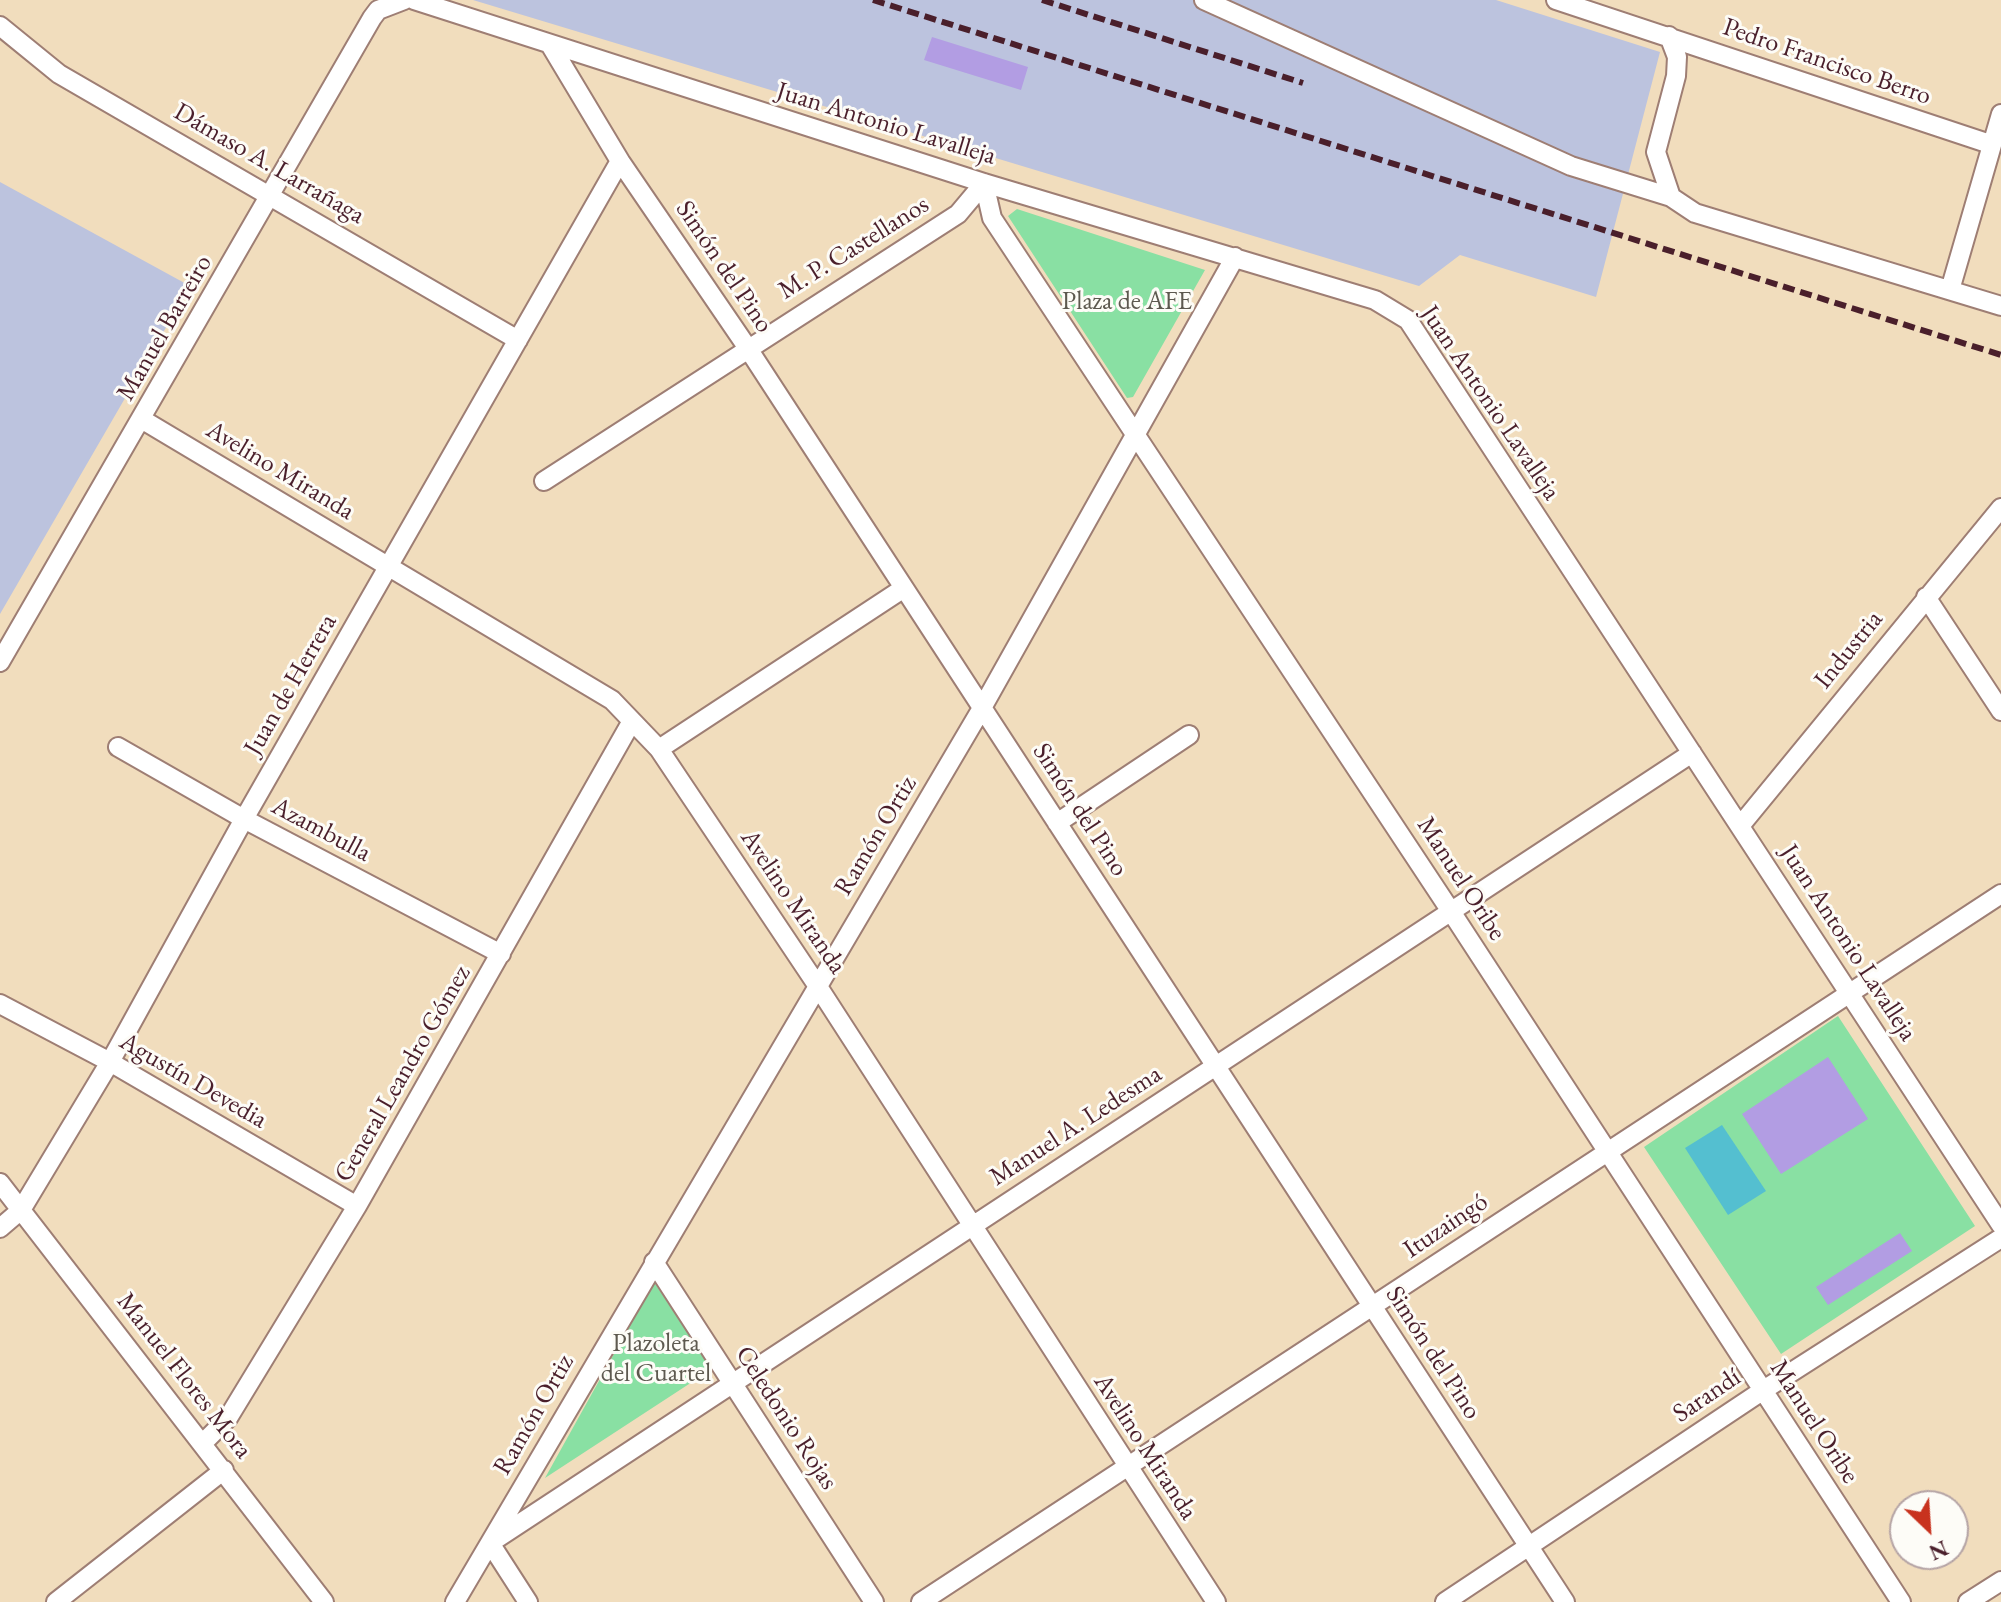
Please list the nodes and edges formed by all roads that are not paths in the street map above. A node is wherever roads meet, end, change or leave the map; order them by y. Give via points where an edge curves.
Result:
1 (404, 0) edge
2 (414, 0) edge
3 (1204, 0) edge
4 (1556, 0) edge
5 (0, 26) edge
6 (1669, 36) junction
7 (551, 46) junction
8 (2001, 114) edge
9 (1990, 144) junction
10 (620, 161) junction
11 (984, 183) junction
12 (271, 195) junction
13 (1671, 197) junction
14 (1235, 257) junction
15 (1950, 290) junction
16 (2001, 306) edge
17 (518, 340) junction
18 (747, 347) junction
19 (143, 420) junction
20 (1136, 432) junction
21 (544, 481) dead end
22 (2001, 508) edge
23 (389, 566) junction
24 (904, 588) junction
25 (1926, 597) junction
26 (0, 662) edge
27 (982, 708) junction
28 (2001, 711) edge
29 (632, 721) junction
30 (1189, 735) dead end
31 (118, 747) dead end
32 (659, 749) junction
33 (1692, 753) junction
34 (244, 819) junction
35 (1057, 823) junction
36 (1740, 826) junction
37 (2001, 894) edge
38 (1452, 913) junction
39 (501, 954) junction
40 (817, 985) junction
41 (1849, 992) junction
42 (0, 1004) edge
43 (110, 1062) junction
44 (1216, 1066) junction
45 (1606, 1151) junction
46 (0, 1183) edge
47 (357, 1206) junction
48 (21, 1210) junction
49 (971, 1225) junction
50 (2001, 1225) edge
51 (0, 1228) edge
52 (2001, 1238) edge
53 (654, 1262) junction
54 (1371, 1307) junction
55 (732, 1382) junction
56 (1762, 1391) junction
57 (203, 1443) junction
58 (1127, 1467) junction
59 (224, 1470) junction
60 (490, 1543) junction
61 (1529, 1547) junction
62 (2001, 1581) edge
63 (56, 1602) edge
64 (324, 1602) edge
65 (455, 1602) edge
66 (528, 1602) edge
67 (874, 1602) edge
68 (921, 1602) edge
69 (1216, 1602) edge
70 (1445, 1602) edge
71 (1565, 1602) edge
72 (1901, 1602) edge
73 (1968, 1602) edge

1 - 12 street, Manuel Barreiro via 378,10 372,18
2 - 7 street, Juan Antonio Lavalleja
3 - 13 street via 1571,166
4 - 6 street, Pedro Francisco Berro
5 - 12 street, Dámaso A. Larrañaga via 59,74
6 - 9 street, Pedro Francisco Berro
6 - 13 street via 1677,57 1676,76 1656,152
7 - 10 street, Simón del Pino
7 - 11 street, Juan Antonio Lavalleja
8 - 9 street
9 - 15 street
10 - 17 street, Juan de Herrera
10 - 18 street, Simón del Pino
11 - 14 street, Juan Antonio Lavalleja
11 - 18 street, M. P. Castellanos via 958,214
11 - 20 street, Manuel Oribe via 992,218
12 - 17 street, Dámaso A. Larrañaga
12 - 19 street, Manuel Barreiro
13 - 15 street via 1695,213
14 - 20 street, Ramón Ortiz
14 - 33 street, Juan Antonio Lavalleja via 1375,300 1408,320
15 - 16 street
17 - 23 street, Juan de Herrera
18 - 21 street, M. P. Castellanos
18 - 24 street, Simón del Pino
19 - 23 street, Avelino Miranda
19 - 26 street, Manuel Barreiro
20 - 27 street, Ramón Ortiz
20 - 38 street, Manuel Oribe
22 - 25 street, Industria
23 - 29 street, Avelino Miranda via 589,685
23 - 34 street, Juan de Herrera
24 - 27 street, Simón del Pino
24 - 32 street
25 - 28 street
25 - 36 street, Industria
27 - 35 street, Simón del Pino
27 - 40 street, Ramón Ortiz
29 - 32 street, Avelino Miranda
29 - 39 street, General Leandro Gómez
30 - 35 street
31 - 34 street, Azambulla
32 - 40 street, Avelino Miranda
33 - 36 street, Juan Antonio Lavalleja
33 - 38 street, Manuel A. Ledesma
34 - 39 street, Azambulla
34 - 43 street, Juan de Herrera
35 - 44 street, Simón del Pino
36 - 41 street, Juan Antonio Lavalleja
37 - 41 street, Ituzaingó
38 - 44 street, Manuel A. Ledesma
38 - 45 street, Manuel Oribe
39 - 47 street, General Leandro Gómez
40 - 49 street, Avelino Miranda
40 - 53 street, Ramón Ortiz
41 - 45 street, Ituzaingó
41 - 50 street, Juan Antonio Lavalleja
42 - 43 street, Agustín Devedia
43 - 47 street, Agustín Devedia
43 - 48 street, Juan de Herrera
44 - 49 street, Manuel A. Ledesma
44 - 54 street, Simón del Pino
45 - 54 street, Ituzaingó
45 - 56 street, Manuel Oribe
46 - 48 street, Manuel Flores Mora
47 - 57 street, General Leandro Gómez via 228,1418
48 - 51 street, Juan de Herrera
48 - 57 street, Manuel Flores Mora
49 - 55 street, Manuel A. Ledesma
49 - 58 street, Avelino Miranda
52 - 56 street, Sarandí
53 - 55 street, Celedonio Rojas
53 - 60 street, Ramón Ortiz
54 - 58 street, Ituzaingó
54 - 61 street, Simón del Pino
55 - 60 street, Manuel A. Ledesma
55 - 67 street, Celedonio Rojas
56 - 61 street, Sarandí
56 - 72 street, Manuel Oribe
57 - 59 street, Manuel Flores Mora
58 - 68 street, Ituzaingó
58 - 69 street, Avelino Miranda
59 - 63 street
59 - 64 street, Manuel Flores Mora
60 - 65 street, Ramón Ortiz
60 - 66 street
61 - 70 street, Sarandí
61 - 71 street, Simón del Pino
62 - 73 street

